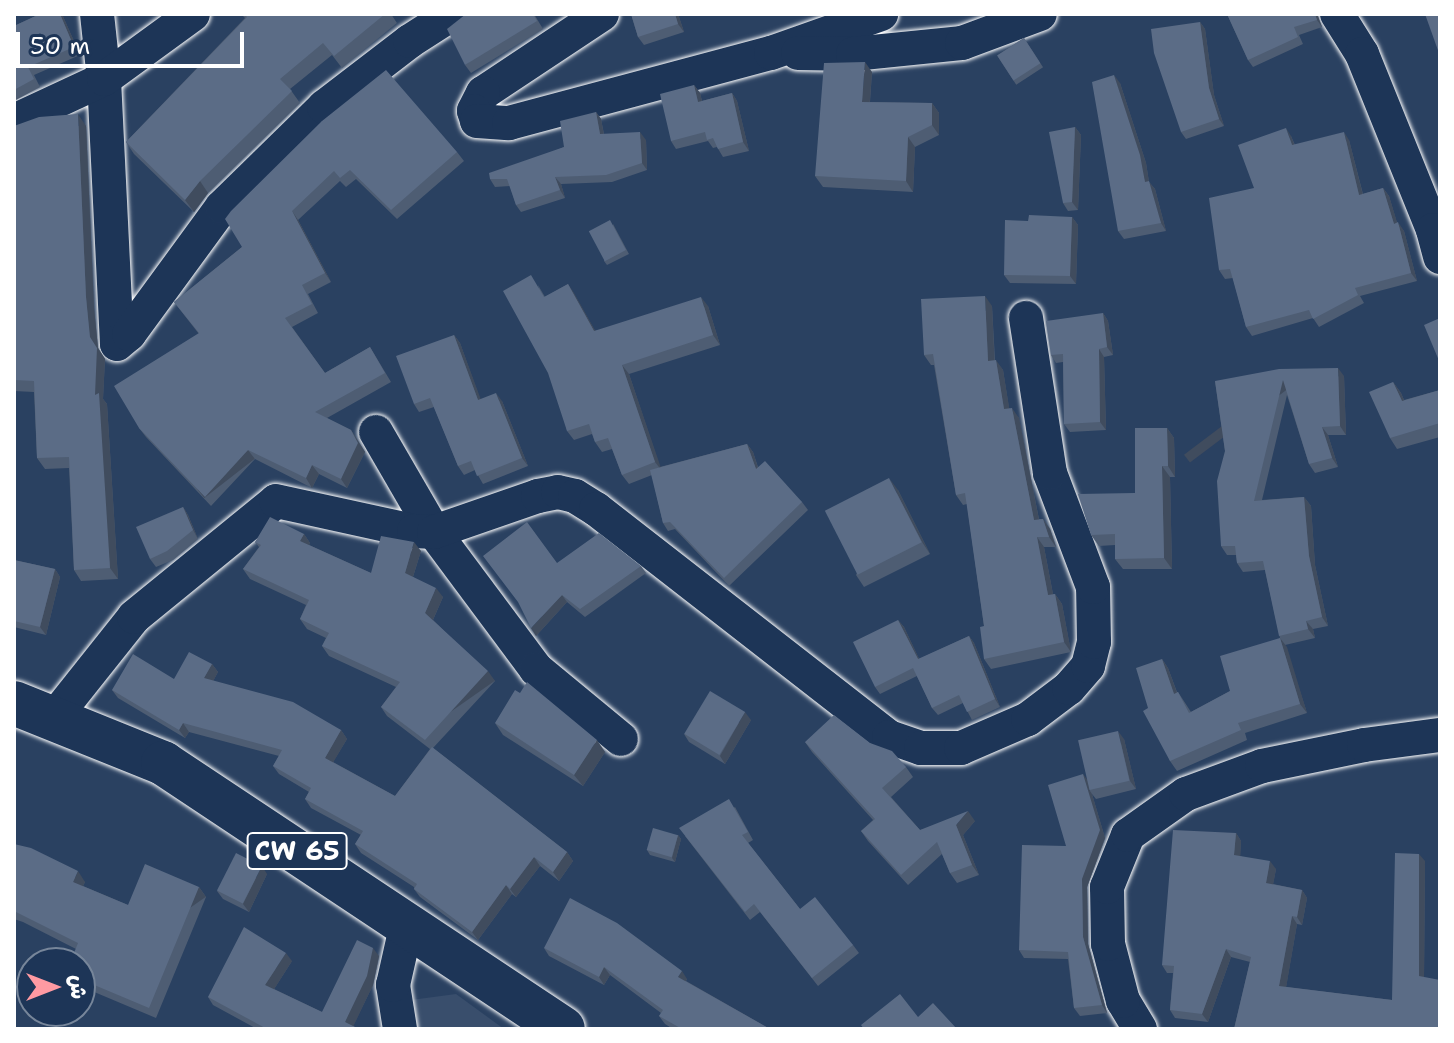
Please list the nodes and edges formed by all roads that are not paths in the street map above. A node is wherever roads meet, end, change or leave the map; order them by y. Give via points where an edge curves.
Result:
1 (97, 14) edge
2 (193, 14) edge
3 (452, 14) edge
4 (602, 14) edge
5 (881, 14) edge
6 (1040, 14) edge
7 (1337, 14) edge
8 (771, 53) junction
9 (104, 79) junction
10 (14, 121) edge
11 (1440, 257) edge
12 (1026, 318) dead end
13 (376, 432) dead end
14 (434, 532) junction
15 (34, 711) edge
16 (1440, 735) edge
17 (621, 739) dead end
18 (407, 923) junction
19 (400, 1029) edge
20 (563, 1029) edge
21 (1140, 1029) edge

1 - 9 street
2 - 9 street
3 - 9 street via 324,107 222,207 117,344
4 - 8 street via 483,93 474,111 477,121 509,123
5 - 8 street
6 - 8 street via 962,43 930,48
7 - 11 street via 1362,54
9 - 10 street
12 - 14 street via 1050,473 1093,587 1094,642 1088,666 1069,688 1028,719 961,748 921,748 889,737 575,496 538,496
13 - 14 street
14 - 15 street via 276,501 134,617
14 - 17 street via 536,669
15 - 18 main road, CW 65 via 163,763
16 - 21 street via 1262,766 1186,794 1128,835 1107,887 1108,944 1123,1001
18 - 19 street via 393,985
18 - 20 main road, CW 65

